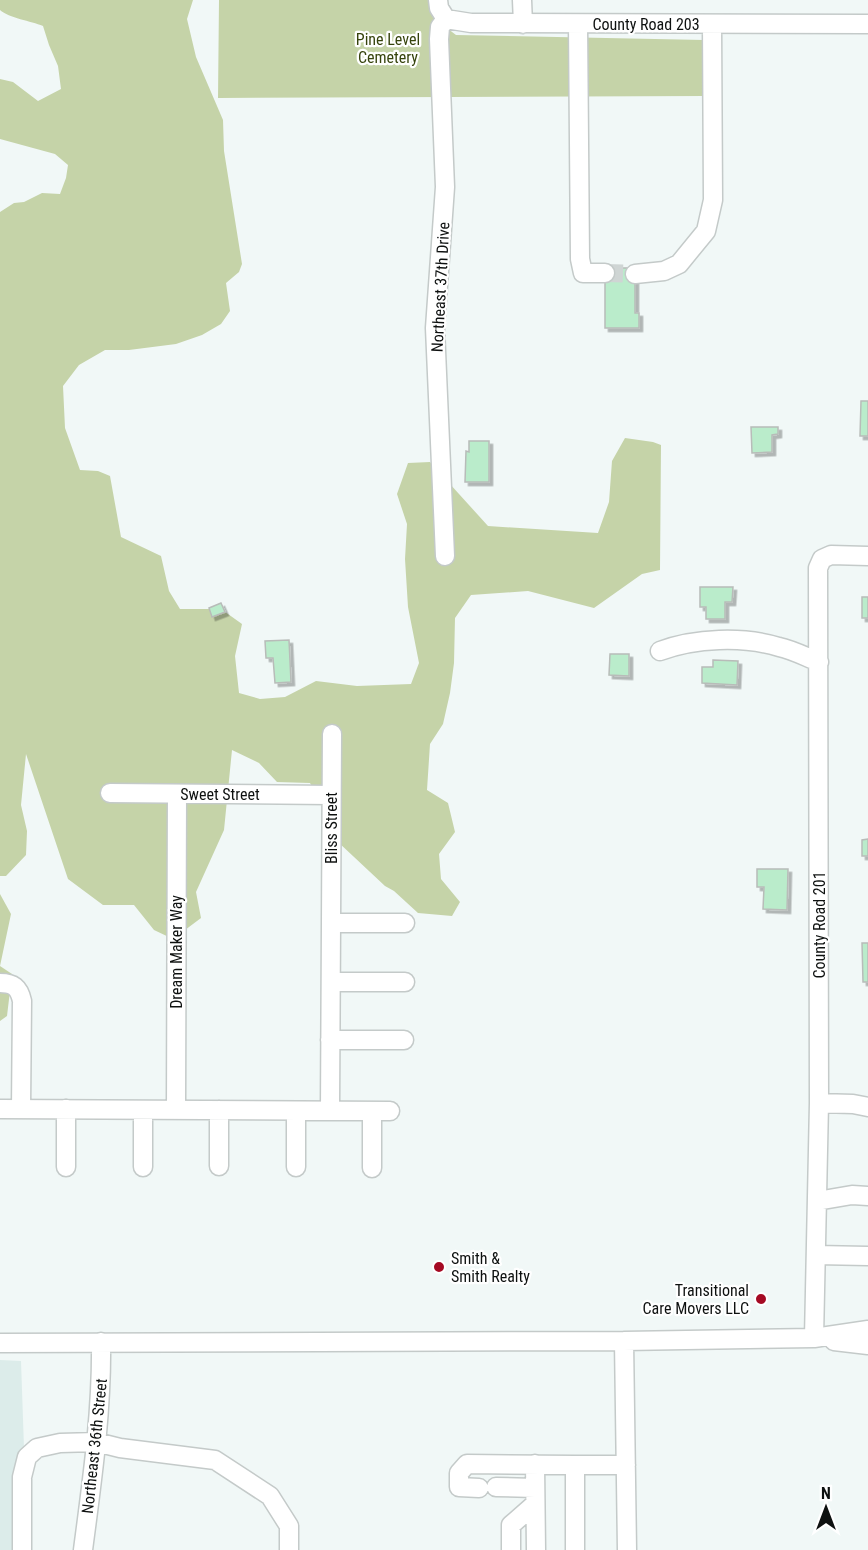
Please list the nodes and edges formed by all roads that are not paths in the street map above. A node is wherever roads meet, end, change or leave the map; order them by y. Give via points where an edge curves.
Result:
1 (438, 0) edge
2 (522, 0) edge
3 (446, 20) junction
4 (523, 24) junction
5 (578, 24) junction
6 (712, 24) junction
7 (868, 24) edge
8 (605, 273) tunnel mouth
9 (635, 274) tunnel mouth
10 (445, 556) dead end
11 (868, 556) edge
12 (660, 651) dead end
13 (819, 662) junction
14 (332, 734) dead end
15 (110, 793) dead end
16 (177, 794) junction
17 (331, 795) junction
18 (331, 923) junction
19 (405, 923) dead end
20 (331, 982) junction
21 (405, 982) dead end
22 (0, 983) edge
23 (330, 1040) junction
24 (404, 1040) dead end
25 (819, 1103) junction
26 (868, 1107) edge
27 (0, 1109) edge
28 (21, 1109) junction
29 (66, 1109) junction
30 (143, 1110) junction
31 (176, 1110) junction
32 (219, 1110) junction
33 (296, 1111) junction
34 (330, 1111) junction
35 (372, 1111) junction
36 (390, 1111) dead end
37 (219, 1166) dead end
38 (66, 1167) dead end
39 (143, 1167) dead end
40 (296, 1167) dead end
41 (372, 1168) dead end
42 (868, 1196) edge
43 (817, 1201) junction
44 (816, 1255) junction
45 (868, 1256) edge
46 (868, 1330) edge
47 (814, 1338) junction
48 (624, 1341) junction
49 (101, 1342) junction
50 (0, 1343) edge
51 (868, 1345) edge
52 (96, 1442) junction
53 (535, 1464) junction
54 (575, 1465) junction
55 (626, 1465) junction
56 (535, 1496) junction
57 (22, 1550) edge
58 (83, 1550) edge
59 (289, 1550) edge
60 (511, 1550) edge
61 (536, 1550) edge
62 (575, 1550) edge
63 (627, 1550) edge

1 - 3 street
2 - 4 street
3 - 4 street, County Road 203
3 - 10 street, Northeast 37th Drive via 440,27 439,39 445,187 435,328
4 - 5 street, County Road 203
5 - 6 street, County Road 203
5 - 8 street via 580,260 584,273
6 - 7 street, County Road 203
6 - 9 street via 713,200 706,231 678,264 664,271
11 - 13 street, County Road 201 via 831,555 822,559 818,568
12 - 13 street via 676,645 758,642
13 - 25 street, County Road 201
14 - 17 street, Bliss Street
15 - 16 street, Sweet Street
16 - 17 street, Sweet Street
16 - 31 street, Dream Maker Way
17 - 18 street, Bliss Street
18 - 19 street
18 - 20 street, Bliss Street
20 - 21 street
20 - 23 street, Bliss Street
22 - 28 street via 18,988 22,1001
23 - 24 street
23 - 34 street, Bliss Street
25 - 26 street
25 - 43 street, County Road 201
27 - 28 street
28 - 29 street
29 - 30 street
29 - 38 street
30 - 31 street
30 - 39 street
31 - 32 street
32 - 33 street
32 - 37 street
33 - 34 street
33 - 40 street
34 - 35 street
35 - 36 street
35 - 41 street
42 - 43 street
43 - 44 street, County Road 201
44 - 45 street
44 - 47 street, County Road 201
46 - 47 street
47 - 48 street
47 - 51 street
48 - 49 street
48 - 55 street
49 - 50 street
49 - 52 street, Northeast 36th Street
52 - 57 street via 37,1448 27,1457 22,1477
52 - 58 street, Northeast 36th Street
52 - 59 street via 215,1460 270,1496 289,1526
53 - 54 street
53 - 56 street
53 - 56 street via 467,1464 459,1473 459,1487
54 - 55 street
54 - 62 street
55 - 63 street
56 - 60 street via 511,1525
56 - 61 street

